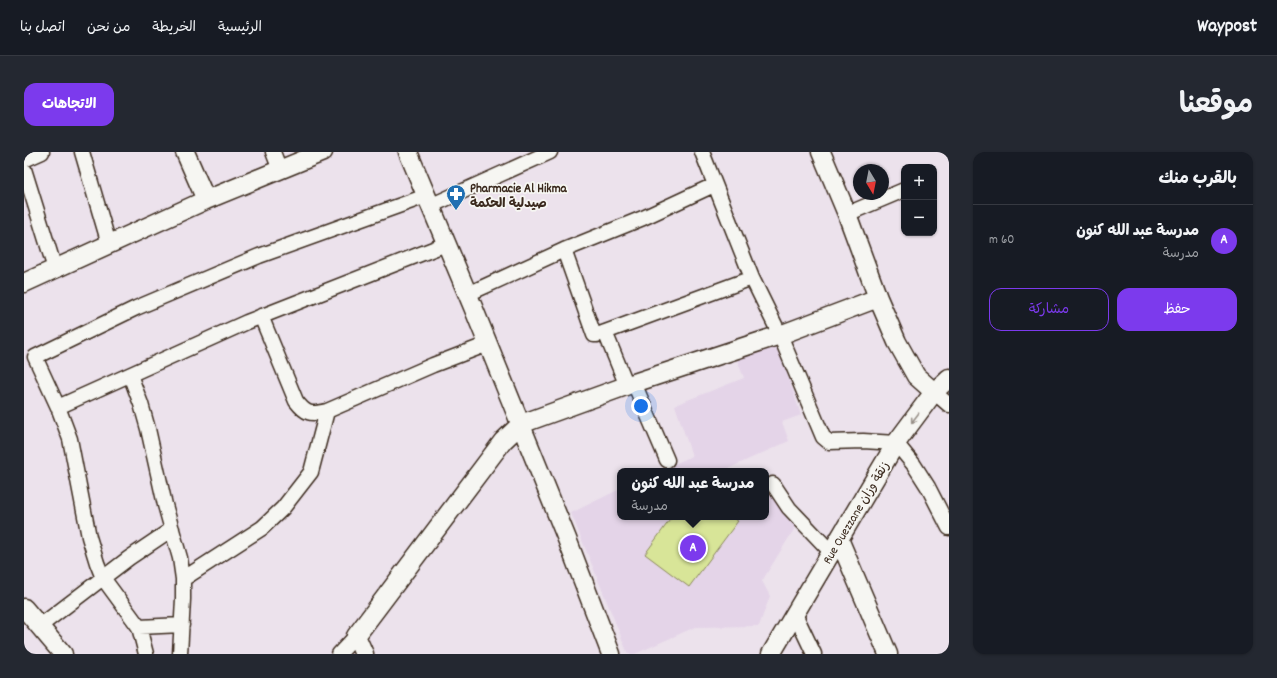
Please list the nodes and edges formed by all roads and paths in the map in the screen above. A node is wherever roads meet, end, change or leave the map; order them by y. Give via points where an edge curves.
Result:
1 (40, 152) edge
2 (82, 152) edge
3 (185, 152) edge
4 (273, 152) edge
5 (323, 152) edge
6 (408, 152) edge
7 (550, 152) edge
8 (702, 152) edge
9 (821, 152) edge
10 (24, 160) edge
11 (24, 169) edge
12 (280, 170) junction
13 (714, 185) junction
14 (901, 191) edge
15 (206, 200) junction
16 (428, 201) junction
17 (847, 214) junction
18 (109, 244) junction
19 (446, 244) junction
20 (564, 250) junction
21 (55, 269) junction
22 (752, 278) junction
23 (24, 283) edge
24 (468, 294) junction
25 (878, 298) junction
26 (261, 316) junction
27 (605, 332) junction
28 (780, 335) junction
29 (488, 344) junction
30 (29, 359) edge
31 (130, 375) junction
32 (949, 378) edge
33 (631, 384) junction
34 (934, 392) junction
35 (949, 405) edge
36 (58, 407) junction
37 (327, 412) junction
38 (521, 424) junction
39 (896, 443) junction
40 (666, 460) dead end
41 (774, 484) dead end
42 (949, 528) edge
43 (172, 529) junction
44 (835, 546) junction
45 (103, 578) junction
46 (183, 579) junction
47 (24, 608) edge
48 (795, 614) junction
49 (182, 625) junction
50 (40, 626) junction
51 (139, 628) junction
52 (356, 636) junction
53 (63, 654) edge
54 (146, 654) edge
55 (180, 654) edge
56 (339, 654) edge
57 (364, 654) edge
58 (611, 654) edge
59 (771, 654) edge
60 (814, 654) edge
61 (888, 654) edge

1 - 10 street
2 - 18 street
3 - 15 street
4 - 12 street
5 - 12 street
6 - 16 street
7 - 16 street
8 - 13 street
9 - 17 street
11 - 21 street
12 - 15 street
13 - 20 street via 643,218
13 - 22 street
14 - 17 street
15 - 18 street
16 - 19 street
16 - 30 street via 259,256 136,308
17 - 25 street
18 - 21 street
19 - 24 street
19 - 26 street
20 - 24 street
20 - 27 street via 593,333 597,335
21 - 23 street
22 - 27 street
22 - 28 street
24 - 29 street
25 - 28 street
25 - 34 street via 897,342 916,376
26 - 31 street
26 - 37 street via 296,401 309,413
27 - 33 street
28 - 33 street
28 - 39 street via 826,441
29 - 37 street via 433,365
29 - 38 street
30 - 36 street
31 - 36 street
31 - 43 street via 148,429
32 - 34 street, Rue Ouezzane زنقة وزان
33 - 38 street
33 - 40 street
34 - 35 street
34 -> 39 street, Rue Ouezzane زنقة وزان
36 - 45 street via 70,439 89,537 96,564
37 - 46 street via 311,472 283,508 262,528
38 - 52 street via 503,441
38 - 58 street
39 - 42 street via 928,486
39 - 44 street, Rue Ouezzane زنقة وزان
41 - 44 street via 789,508
43 - 45 street
43 - 46 street
44 - 48 street, Rue Ouezzane زنقة وزان
44 - 61 street
45 - 50 street
45 - 51 street
46 - 49 street
47 - 50 street
48 - 59 street, Rue Ouezzane زنقة وزان
48 - 60 street
49 - 51 street
49 - 55 street
50 - 53 street
51 - 54 street
52 - 56 street
52 - 57 street

